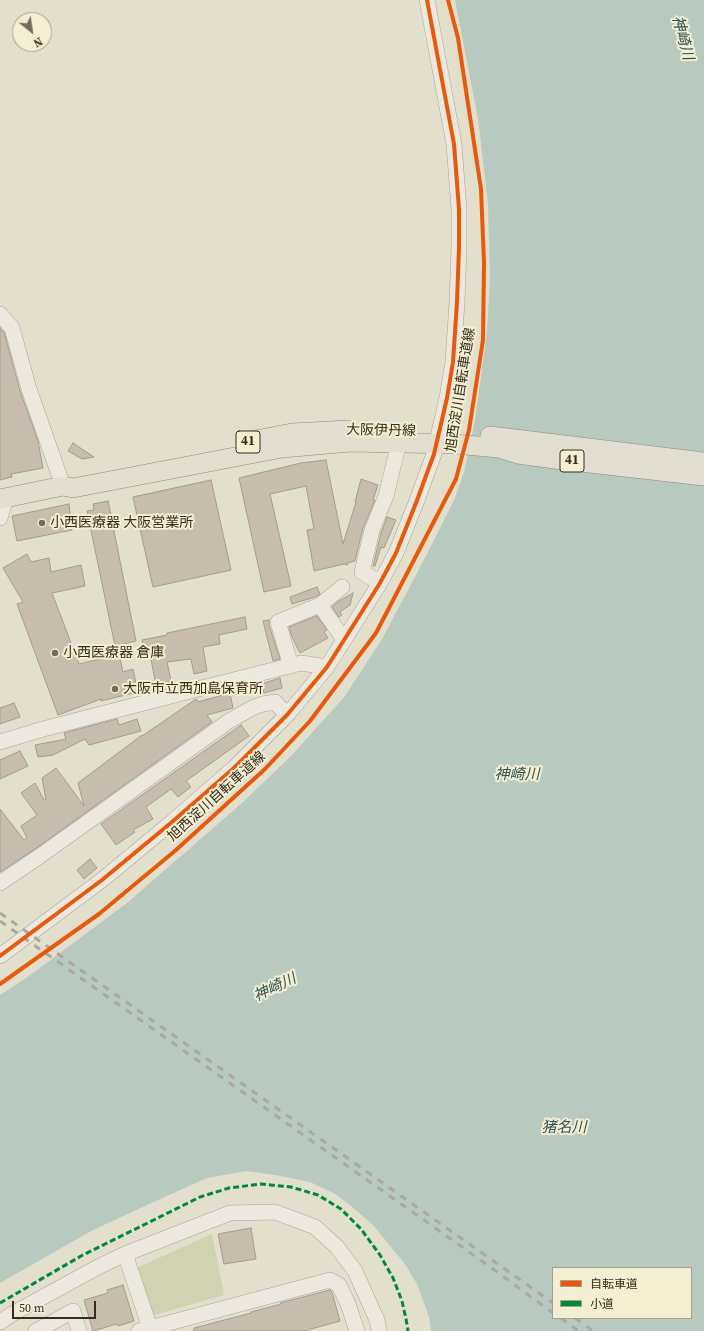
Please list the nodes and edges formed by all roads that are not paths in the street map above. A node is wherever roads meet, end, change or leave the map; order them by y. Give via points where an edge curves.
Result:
1 (427, 0) edge
2 (0, 314) edge
3 (440, 438) junction
4 (399, 442) junction
5 (704, 462) edge
6 (704, 476) edge
7 (63, 486) junction
8 (3, 498) edge
9 (0, 518) edge
10 (380, 583) junction
11 (344, 640) junction
12 (291, 666) junction
13 (327, 667) junction
14 (288, 715) junction
15 (0, 742) edge
16 (0, 883) edge
17 (0, 956) edge
18 (125, 1254) junction
19 (0, 1322) edge
20 (147, 1330) edge
21 (353, 1330) edge
22 (36, 1331) edge
23 (79, 1331) edge
24 (379, 1331) edge

1 - 3 street via 454,144 459,209 460,247 453,362
2 - 7 street via 12,328 29,389
3 - 4 main road, 大阪伊丹線 / 41
3 - 5 main road, 大阪伊丹線 / 41 via 457,432
3 - 6 main road, 大阪伊丹線 / 41 via 499,448 518,454
3 - 7 main road, 大阪伊丹線 / 41 via 364,429 292,433 71,479
3 - 10 street via 396,553
4 - 7 main road, 大阪伊丹線 / 41 via 350,442 282,448 73,488
4 - 10 street via 386,496 372,530 362,572
7 - 8 main road, 大阪伊丹線 / 41
8 - 9 street
10 - 11 street
11 - 12 street via 330,593 278,622
11 - 13 street
12 - 13 street via 301,663
12 - 15 street
13 - 14 street
14 - 16 street via 275,702 254,707 229,721
14 - 17 street via 234,768 172,822 102,880
18 - 19 street
18 - 20 street
18 - 24 street via 230,1213 275,1212 316,1227 337,1247 355,1271 377,1320
20 - 21 street via 330,1280 339,1285 348,1304
22 - 23 street via 73,1311

